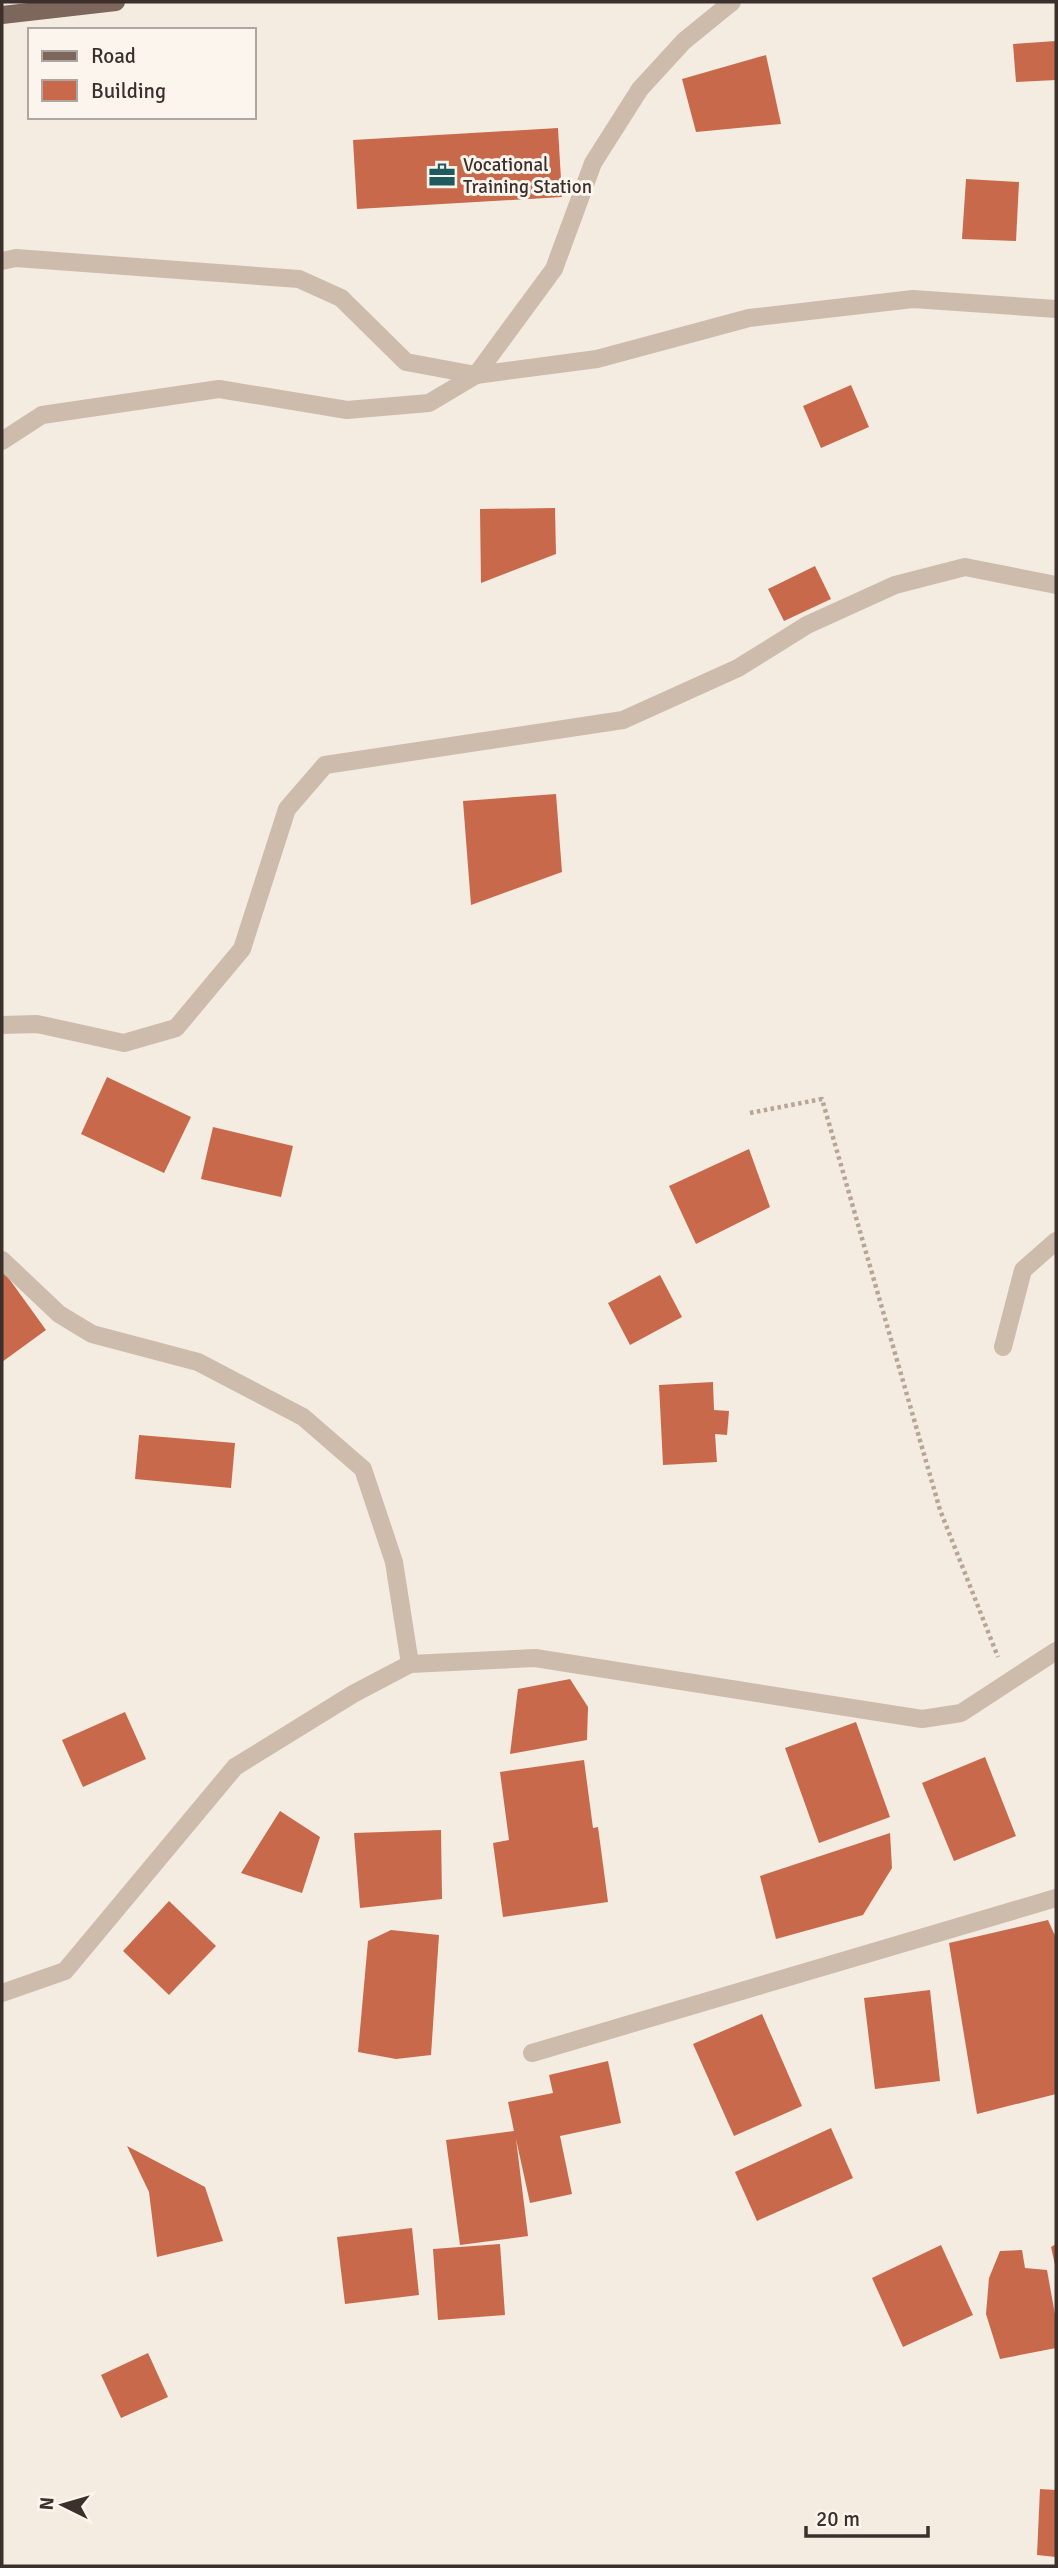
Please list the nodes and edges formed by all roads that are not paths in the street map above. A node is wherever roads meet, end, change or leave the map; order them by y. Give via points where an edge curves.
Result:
1 (116, 2) edge
2 (732, 2) edge
3 (2, 15) edge
4 (2, 261) edge
5 (1056, 309) edge
6 (476, 375) junction
7 (2, 441) edge
8 (1056, 585) edge
9 (2, 1025) edge
10 (1056, 1241) edge
11 (2, 1261) edge
12 (1003, 1347) dead end
13 (1056, 1651) edge
14 (410, 1664) junction
15 (1056, 1898) edge
16 (2, 1993) edge
17 (532, 2053) dead end

1 - 3 main road
2 - 6 street via 684,41 640,89 593,163 554,269
4 - 6 street via 16,258 299,279 341,298 406,362
5 - 6 street via 913,299 749,318 597,359
6 - 7 street via 429,403 347,410 219,389 41,415
8 - 9 street via 965,567 895,585 807,625 738,668 623,720 325,765 287,808 242,949 176,1028 124,1043 37,1024
10 - 12 street via 1023,1270
11 - 14 street via 59,1314 92,1334 198,1362 303,1417 363,1469 394,1562
13 - 14 street via 961,1713 922,1719 536,1658
14 - 16 street via 235,1767 65,1971
15 - 17 street

